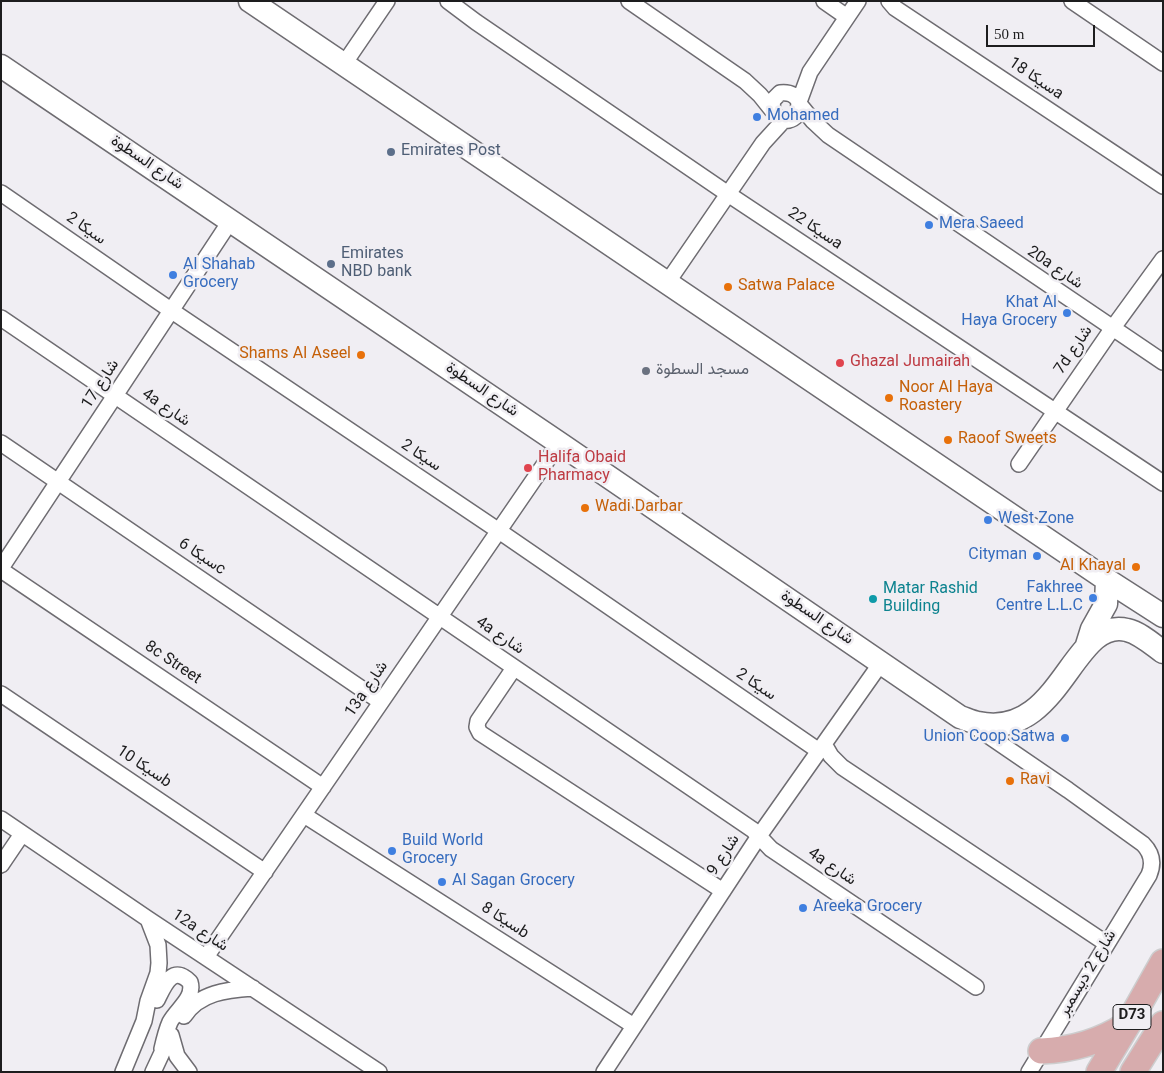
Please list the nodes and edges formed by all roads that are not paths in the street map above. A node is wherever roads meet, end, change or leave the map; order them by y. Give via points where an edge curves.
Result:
1 (250, 1) edge
2 (387, 1) edge
3 (448, 1) edge
4 (629, 1) edge
5 (824, 1) edge
6 (858, 1) edge
7 (888, 1) edge
8 (1072, 1) edge
9 (848, 17) junction
10 (1163, 63) edge
11 (344, 64) junction
12 (1, 66) edge
13 (810, 72) junction
14 (745, 81) junction
15 (783, 93) junction
16 (799, 104) junction
17 (779, 116) junction
18 (828, 135) junction
19 (1163, 186) edge
20 (1, 193) edge
21 (728, 194) junction
22 (231, 220) junction
23 (1163, 259) edge
24 (667, 283) junction
25 (172, 311) junction
26 (1, 318) edge
27 (1112, 329) junction
28 (1163, 362) edge
29 (116, 396) junction
30 (1055, 412) junction
31 (1, 443) edge
32 (559, 443) junction
33 (1019, 464) dead end
34 (1163, 482) edge
35 (58, 483) junction
36 (498, 531) junction
37 (1, 569) edge
38 (1107, 580) junction
39 (1163, 616) edge
40 (439, 618) junction
41 (1087, 646) junction
42 (1163, 652) edge
43 (881, 663) junction
44 (514, 668) junction
45 (1, 694) edge
46 (382, 702) junction
47 (960, 717) junction
48 (821, 748) junction
49 (323, 787) junction
50 (304, 815) junction
51 (1, 819) edge
52 (22, 834) junction
53 (759, 836) junction
54 (1, 865) edge
55 (265, 872) junction
56 (1149, 875) joint
57 (723, 891) junction
58 (148, 919) junction
59 (1107, 944) junction
60 (206, 958) junction
61 (1163, 962) edge
62 (976, 987) dead end
63 (253, 988) junction
64 (144, 1021) junction
65 (1128, 1024) junction
66 (1163, 1024) edge
67 (634, 1026) junction
68 (171, 1035) junction
69 (162, 1049) junction
70 (1035, 1061) edge
71 (123, 1072) edge
72 (153, 1072) edge
73 (189, 1072) edge
74 (379, 1072) edge
75 (604, 1072) edge
76 (1099, 1072) edge
77 (1133, 1072) edge

1 - 11 main road
2 - 11 street
3 - 21 street, سيكا 22a
4 - 14 street
5 - 9 street
6 - 9 street
7 - 19 street, سيكا 18a
8 - 10 street
9 - 13 street
11 - 24 main road
12 - 22 main road, شارع السطوة
13 - 15 street
13 - 16 street
14 - 15 street
14 - 17 street
15 - 16 street via 794,95
15 - 17 street via 773,100
16 - 17 street via 795,117
16 - 18 street, 20a شارع
17 - 18 street, 20a شارع
17 - 21 street
18 - 27 street, 20a شارع
20 - 25 street, سيكا 2
21 - 24 street
21 - 30 street, سيكا 22a
22 - 25 street, شارع 17
22 - 32 main road, شارع السطوة
23 - 27 street, 7d شارع
24 - 38 main road
25 - 29 street, شارع 17
25 - 36 street, سيكا 2
26 - 29 street, 4a شارع
27 - 28 street, 20a شارع
27 - 30 street, 7d شارع
29 - 35 street, شارع 17
29 - 40 street, 4a شارع
30 - 33 street, 7d شارع
30 - 34 street, سيكا 22a
31 - 35 street, سيكا 6c
32 - 36 street, 13a شارع
32 - 43 main road, شارع السطوة
35 - 37 street, شارع 17
35 - 46 street, سيكا 6c
36 - 40 street, 13a شارع
36 - 48 street, سيكا 2
37 - 49 street, 8c Street
38 - 39 main road
38 - 41 main road via 1106,604
40 - 44 street, 4a شارع
40 - 46 street, 13a شارع
41 - 42 main road, شارع السطوة via 1108,631 1117,629 1135,633
41 - 47 main road, شارع السطوة via 1048,699 1034,712 1016,721 997,725
43 - 47 main road, شارع السطوة
43 - 48 street, شارع 9
44 - 53 street, 4a شارع
44 - 57 street via 478,721 480,732
45 - 55 street, سيكا 10b
46 - 49 street, 13a شارع
47 - 56 street, شارع السطوة via 1143,844 1151,856
48 - 53 street, شارع 9
48 - 59 street, سيكا 2 via 842,766
49 - 50 street, 13a شارع
50 - 55 street, 13a شارع
50 - 67 street, سيكا 8b
51 - 52 street, 12a شارع
52 - 54 street
52 - 58 street, 12a شارع
53 - 57 street, شارع 9
53 - 62 street, 4a شارع via 771,849
55 - 60 street, 13a شارع
56 - 59 street, شارع 2 ديسمبر
57 - 67 street, شارع 9
58 - 60 street, 12a شارع
58 - 64 street via 158,945 159,963
59 - 70 street, شارع 2 ديسمبر
60 - 63 street, 12a شارع
61 - 65 main road, D73
63 - 68 street via 206,996 186,1012
63 - 74 street, 12a شارع
64 - 69 street via 169,978 180,975 190,982 191,994 171,1020
64 - 71 street
65 - 70 main road via 1087,1044 1057,1050
65 - 76 main road, D73
66 - 77 main road, D73
67 - 75 street, شارع 9
68 - 69 street
68 - 73 street via 177,1056
69 - 72 street

